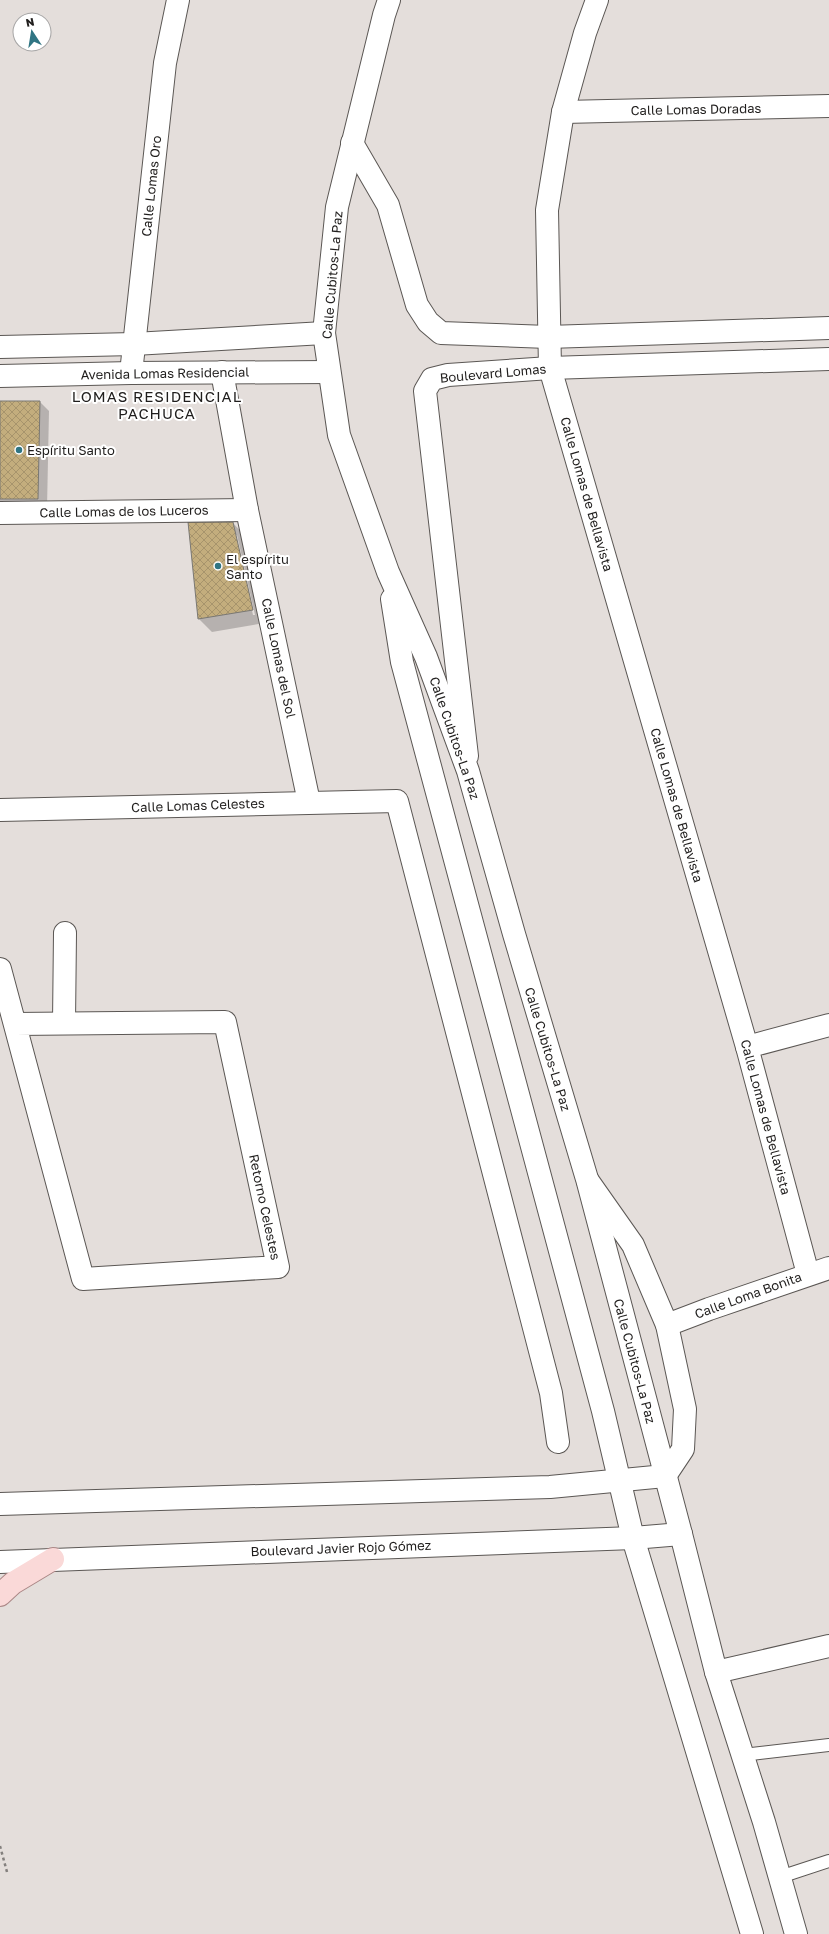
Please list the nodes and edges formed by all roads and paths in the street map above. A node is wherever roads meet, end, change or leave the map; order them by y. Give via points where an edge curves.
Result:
1 (178, 0) edge
2 (389, 0) edge
3 (597, 0) edge
4 (829, 106) edge
5 (563, 112) junction
6 (352, 143) junction
7 (829, 328) edge
8 (324, 333) junction
9 (548, 337) junction
10 (134, 344) junction
11 (0, 347) edge
12 (829, 359) edge
13 (550, 368) junction
14 (222, 372) junction
15 (329, 372) junction
16 (131, 373) junction
17 (0, 376) edge
18 (247, 510) junction
19 (0, 513) edge
20 (388, 572) junction
21 (468, 771) junction
22 (309, 802) junction
23 (0, 810) edge
24 (65, 933) dead end
25 (0, 969) edge
26 (64, 1023) junction
27 (15, 1024) junction
28 (829, 1025) edge
29 (747, 1047) junction
30 (587, 1179) junction
31 (829, 1268) edge
32 (808, 1274) junction
33 (667, 1325) junction
34 (558, 1442) dead end
35 (665, 1476) junction
36 (620, 1481) junction
37 (0, 1504) edge
38 (682, 1534) junction
39 (633, 1538) junction
40 (53, 1559) junction
41 (0, 1562) edge
42 (0, 1595) edge
43 (829, 1646) edge
44 (716, 1672) junction
45 (829, 1745) edge
46 (743, 1755) junction
47 (0, 1846) edge
48 (829, 1861) edge
49 (7, 1872) dead end
50 (780, 1877) junction
51 (752, 1934) edge
52 (796, 1934) edge

1 - 10 street, Calle Lomas Oro via 165,63
2 - 6 street, Calle Cubitos-La Paz
3 - 5 street, Calle Lomas de Bellavista
4 - 5 street, Calle Lomas Doradas
5 - 9 street, Calle Lomas de Bellavista via 548,210
6 - 8 street, Calle Cubitos-La Paz via 337,208
6 - 9 street via 388,205 417,305 428,322 441,333
7 - 9 street
8 - 10 street
8 - 15 street, Calle Cubitos-La Paz
9 - 13 street, Calle Lomas de Bellavista
10 - 11 street
10 - 16 street, Calle Lomas Oro
12 - 13 street, Boulevard Lomas
13 - 21 street, Boulevard Lomas via 448,375 432,379 425,390
13 - 29 street, Calle Lomas de Bellavista
14 - 15 street, Avenida Lomas Residencial
14 - 16 street, Avenida Lomas Residencial
14 - 18 street, Calle Lomas del Sol
15 - 20 street, Calle Cubitos-La Paz via 339,435
16 - 17 street, Avenida Lomas Residencial
18 - 19 street, Calle Lomas de los Luceros
18 - 22 street, Calle Lomas del Sol
20 - 21 street, Calle Cubitos-La Paz via 426,657
20 - 36 street, Calle Cubitos-La Paz via 402,662
21 - 30 street, Calle Cubitos-La Paz
22 - 23 street, Calle Lomas Celestes
22 - 34 street, Calle Lomas Celestes via 397,801 550,1393
24 - 26 street
25 - 27 street, Retorno Celestes
26 - 27 street, Retorno Celestes
26 - 27 street, Retorno Celestes via 225,1022 278,1267 83,1278
28 - 29 street
29 - 32 street, Calle Lomas de Bellavista
30 - 33 street via 632,1245
30 - 35 street, Calle Cubitos-La Paz
31 - 32 street, Calle Loma Bonita
32 - 33 street, Calle Loma Bonita
33 - 35 street via 685,1409 683,1449
35 - 36 street
35 - 38 street, Calle Cubitos-La Paz
36 - 37 street via 550,1487
36 - 39 street, Calle Cubitos-La Paz
38 - 39 street, Boulevard Javier Rojo Gómez
38 - 44 street, Calle Cubitos-La Paz
39 - 40 street, Boulevard Javier Rojo Gómez
39 - 51 street, Calle Cubitos-La Paz
40 - 41 street, Boulevard Javier Rojo Gómez
40 - 42 main road via 13,1583
43 - 44 street
44 - 46 street, Calle Cubitos-La Paz
45 - 46 lane
46 - 50 street, Calle Cubitos-La Paz
47 - 49 path
48 - 50 lane
50 - 52 street, Calle Cubitos-La Paz

